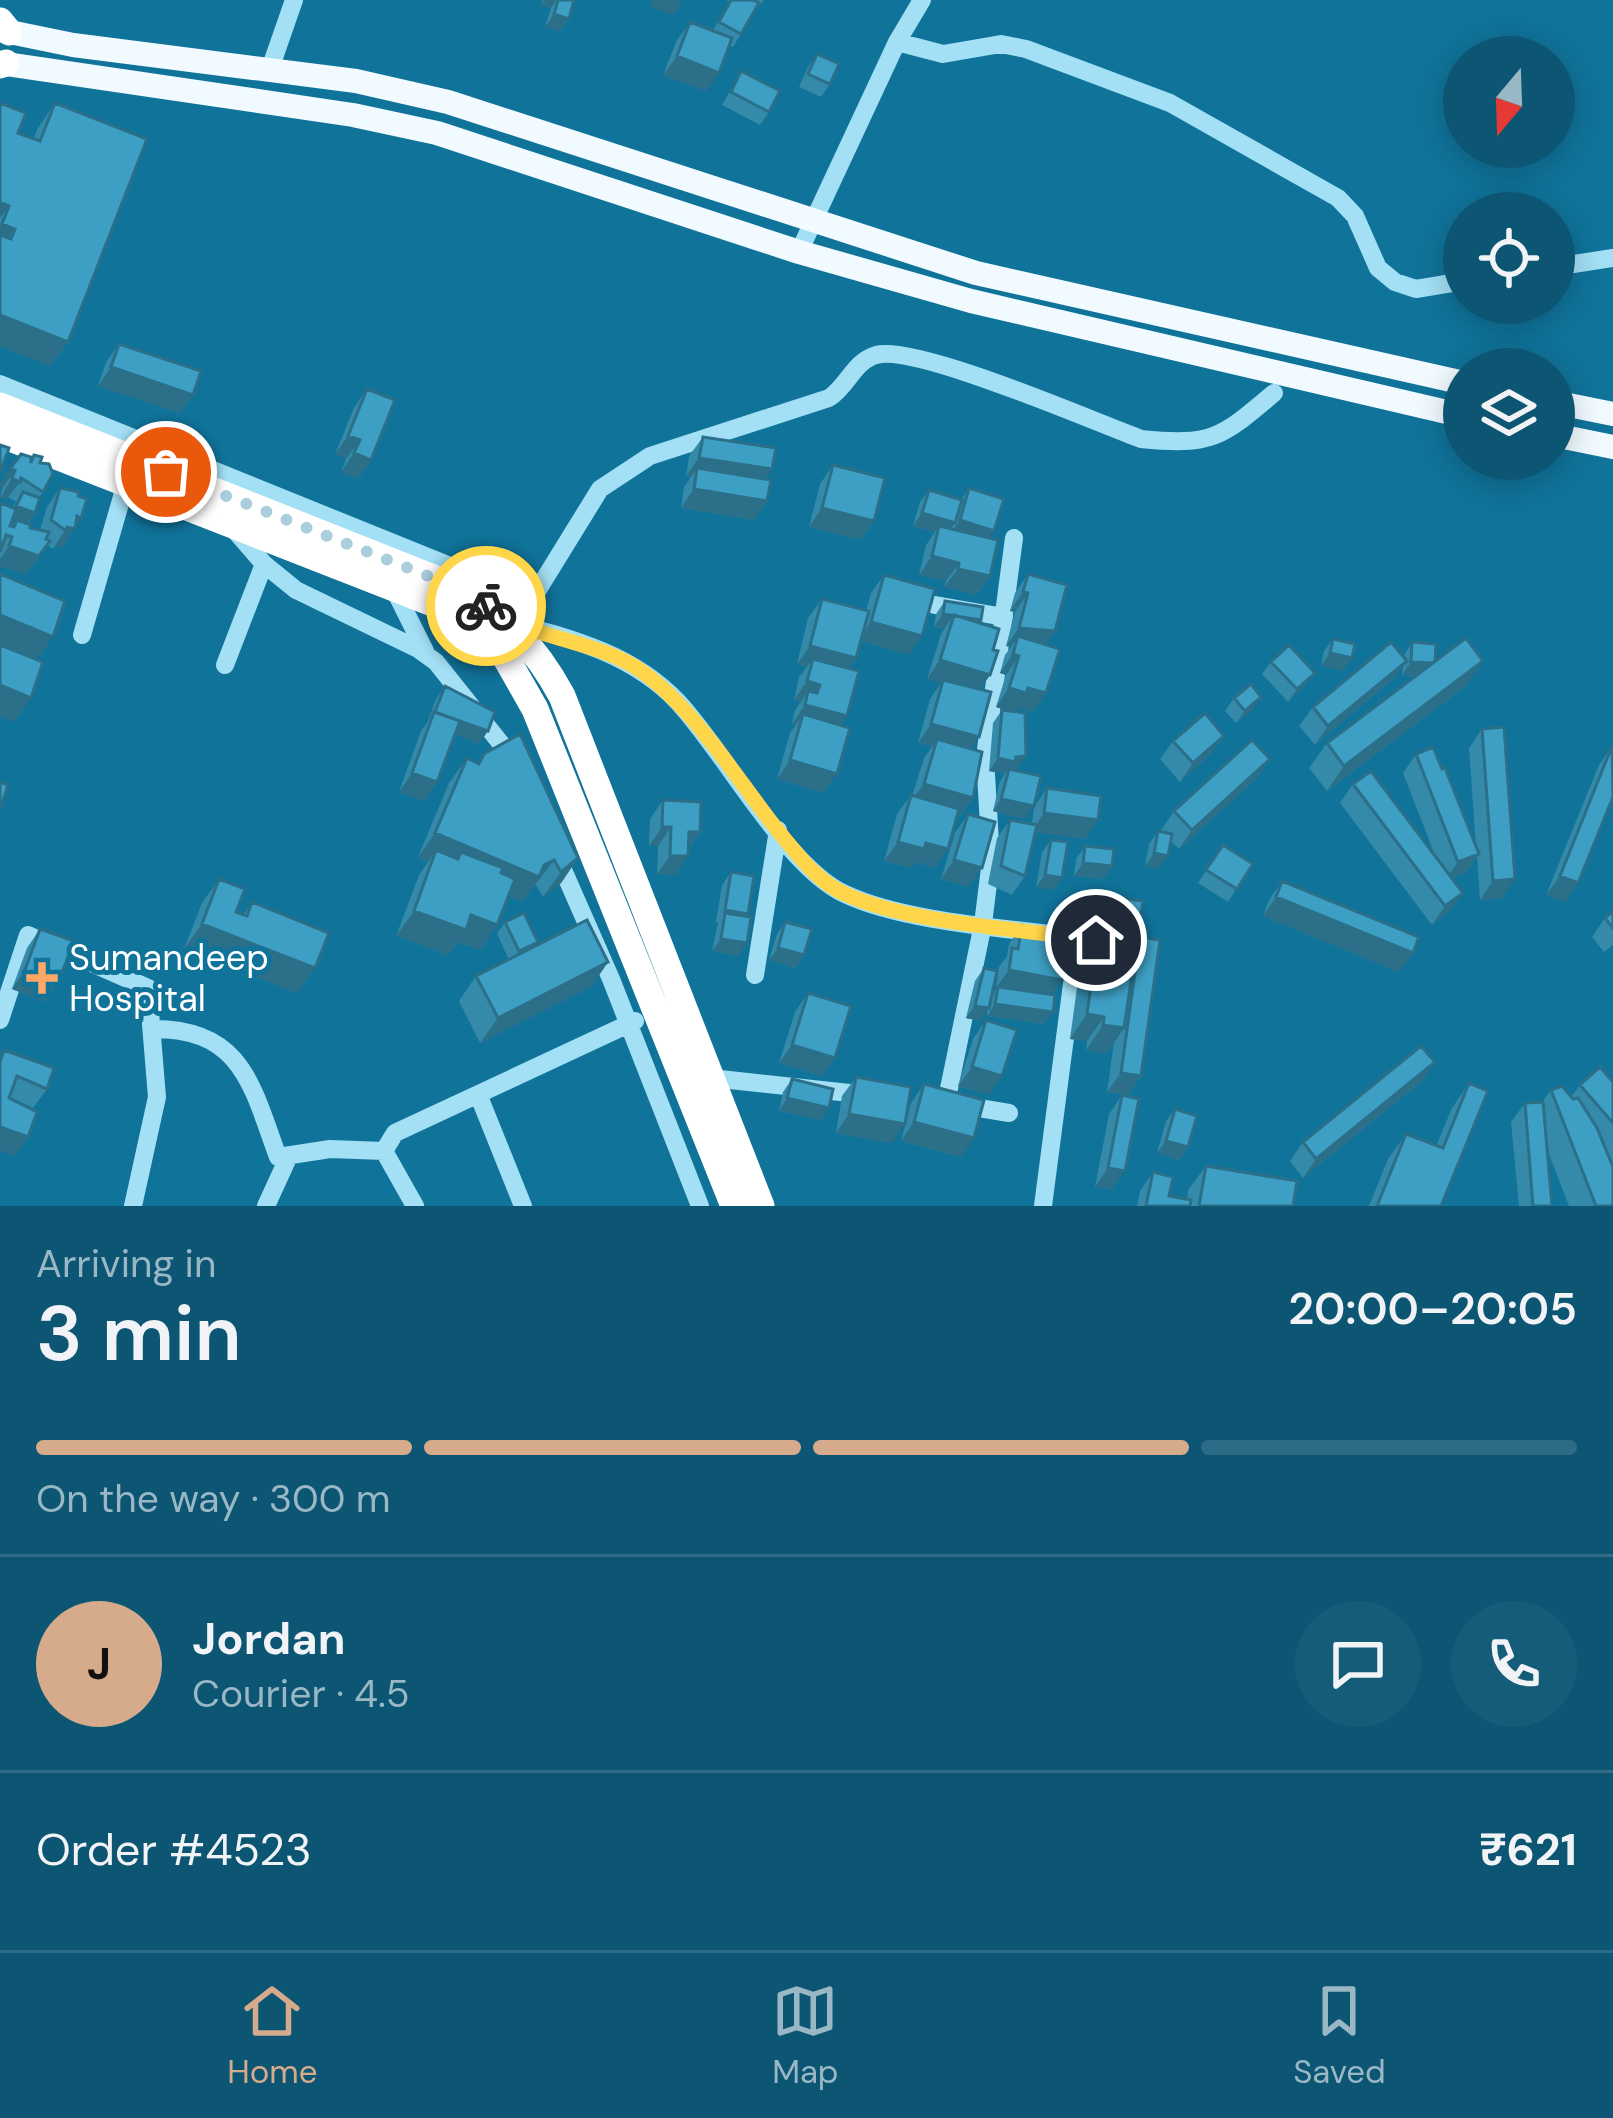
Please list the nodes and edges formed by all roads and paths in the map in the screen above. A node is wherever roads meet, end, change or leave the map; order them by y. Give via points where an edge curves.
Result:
1 (294, 0) edge
2 (922, 0) edge
3 (3, 28) edge
4 (897, 42) junction
5 (2, 64) edge
6 (270, 69) junction
7 (812, 223) junction
8 (799, 252) junction
9 (1613, 258) edge
10 (1575, 264) edge
11 (1443, 284) edge
12 (1443, 378) edge
13 (0, 384) edge
14 (1274, 393) dead end
15 (0, 406) edge
16 (1575, 407) edge
17 (1443, 411) edge
18 (1613, 415) edge
19 (0, 434) edge
20 (1575, 439) edge
21 (1613, 447) edge
22 (126, 483) junction
23 (228, 523) junction
24 (1014, 538) dead end
25 (264, 564) junction
26 (393, 587) junction
27 (935, 605) edge
28 (514, 614) junction
29 (1004, 617) junction
30 (474, 626) junction
31 (82, 635) dead end
32 (428, 656) junction
33 (225, 665) dead end
34 (526, 784) edge
35 (545, 828) edge
36 (778, 830) junction
37 (982, 924) junction
38 (755, 975) dead end
39 (656, 1011) junction
40 (0, 1020) edge
41 (629, 1024) junction
42 (152, 1029) junction
43 (711, 1078) junction
44 (478, 1094) junction
45 (899, 1098) edge
46 (923, 1101) edge
47 (946, 1103) junction
48 (1009, 1113) dead end
49 (384, 1151) junction
50 (288, 1158) junction
51 (133, 1206) edge
52 (266, 1206) edge
53 (415, 1206) edge
54 (523, 1206) edge
55 (700, 1206) edge
56 (734, 1206) edge
57 (761, 1206) edge
58 (1043, 1206) edge

1 - 6 street
2 - 4 street
3 - 6 main road via 73,45
4 - 7 street
4 - 11 street via 943,54 1001,44 1026,49 1170,103 1338,198 1378,268 1395,282
5 - 8 main road via 334,111 437,134
6 - 7 main road via 448,102
7 - 8 street
7 - 12 main road via 976,273
8 - 17 main road via 991,306
9 - 10 street
13 - 28 street via 507,589
14 - 28 street via 1230,431 1178,443 1141,439 921,357 880,353 857,365 829,398 624,470 600,488
15 - 28 highway
16 - 18 main road
19 - 22 highway
20 - 21 main road
22 - 23 highway
22 - 31 street
23 - 25 street
23 - 26 highway
24 - 29 street
25 - 32 street via 296,590
25 - 33 street
26 - 30 highway
26 - 32 street
27 - 29 street
28 - 30 street
28 - 36 street via 642,671 678,702
28 - 43 highway via 562,695
29 - 37 street via 986,758 991,860
30 - 39 highway via 520,677
32 - 34 street
35 - 41 street
36 - 37 street via 842,893
36 - 38 street
37 - 47 street
37 - 58 street via 1087,939
39 - 41 street
39 - 56 highway
40 - 42 street via 28,935 148,988
41 - 44 street
41 - 55 street
42 - 50 street via 191,1031 238,1059 278,1157
42 - 51 street via 157,1097
43 - 45 street
43 - 57 highway
44 - 49 street via 395,1133
44 - 54 street
46 - 47 street
47 - 48 street
49 - 50 street
49 - 53 street
50 - 52 street

